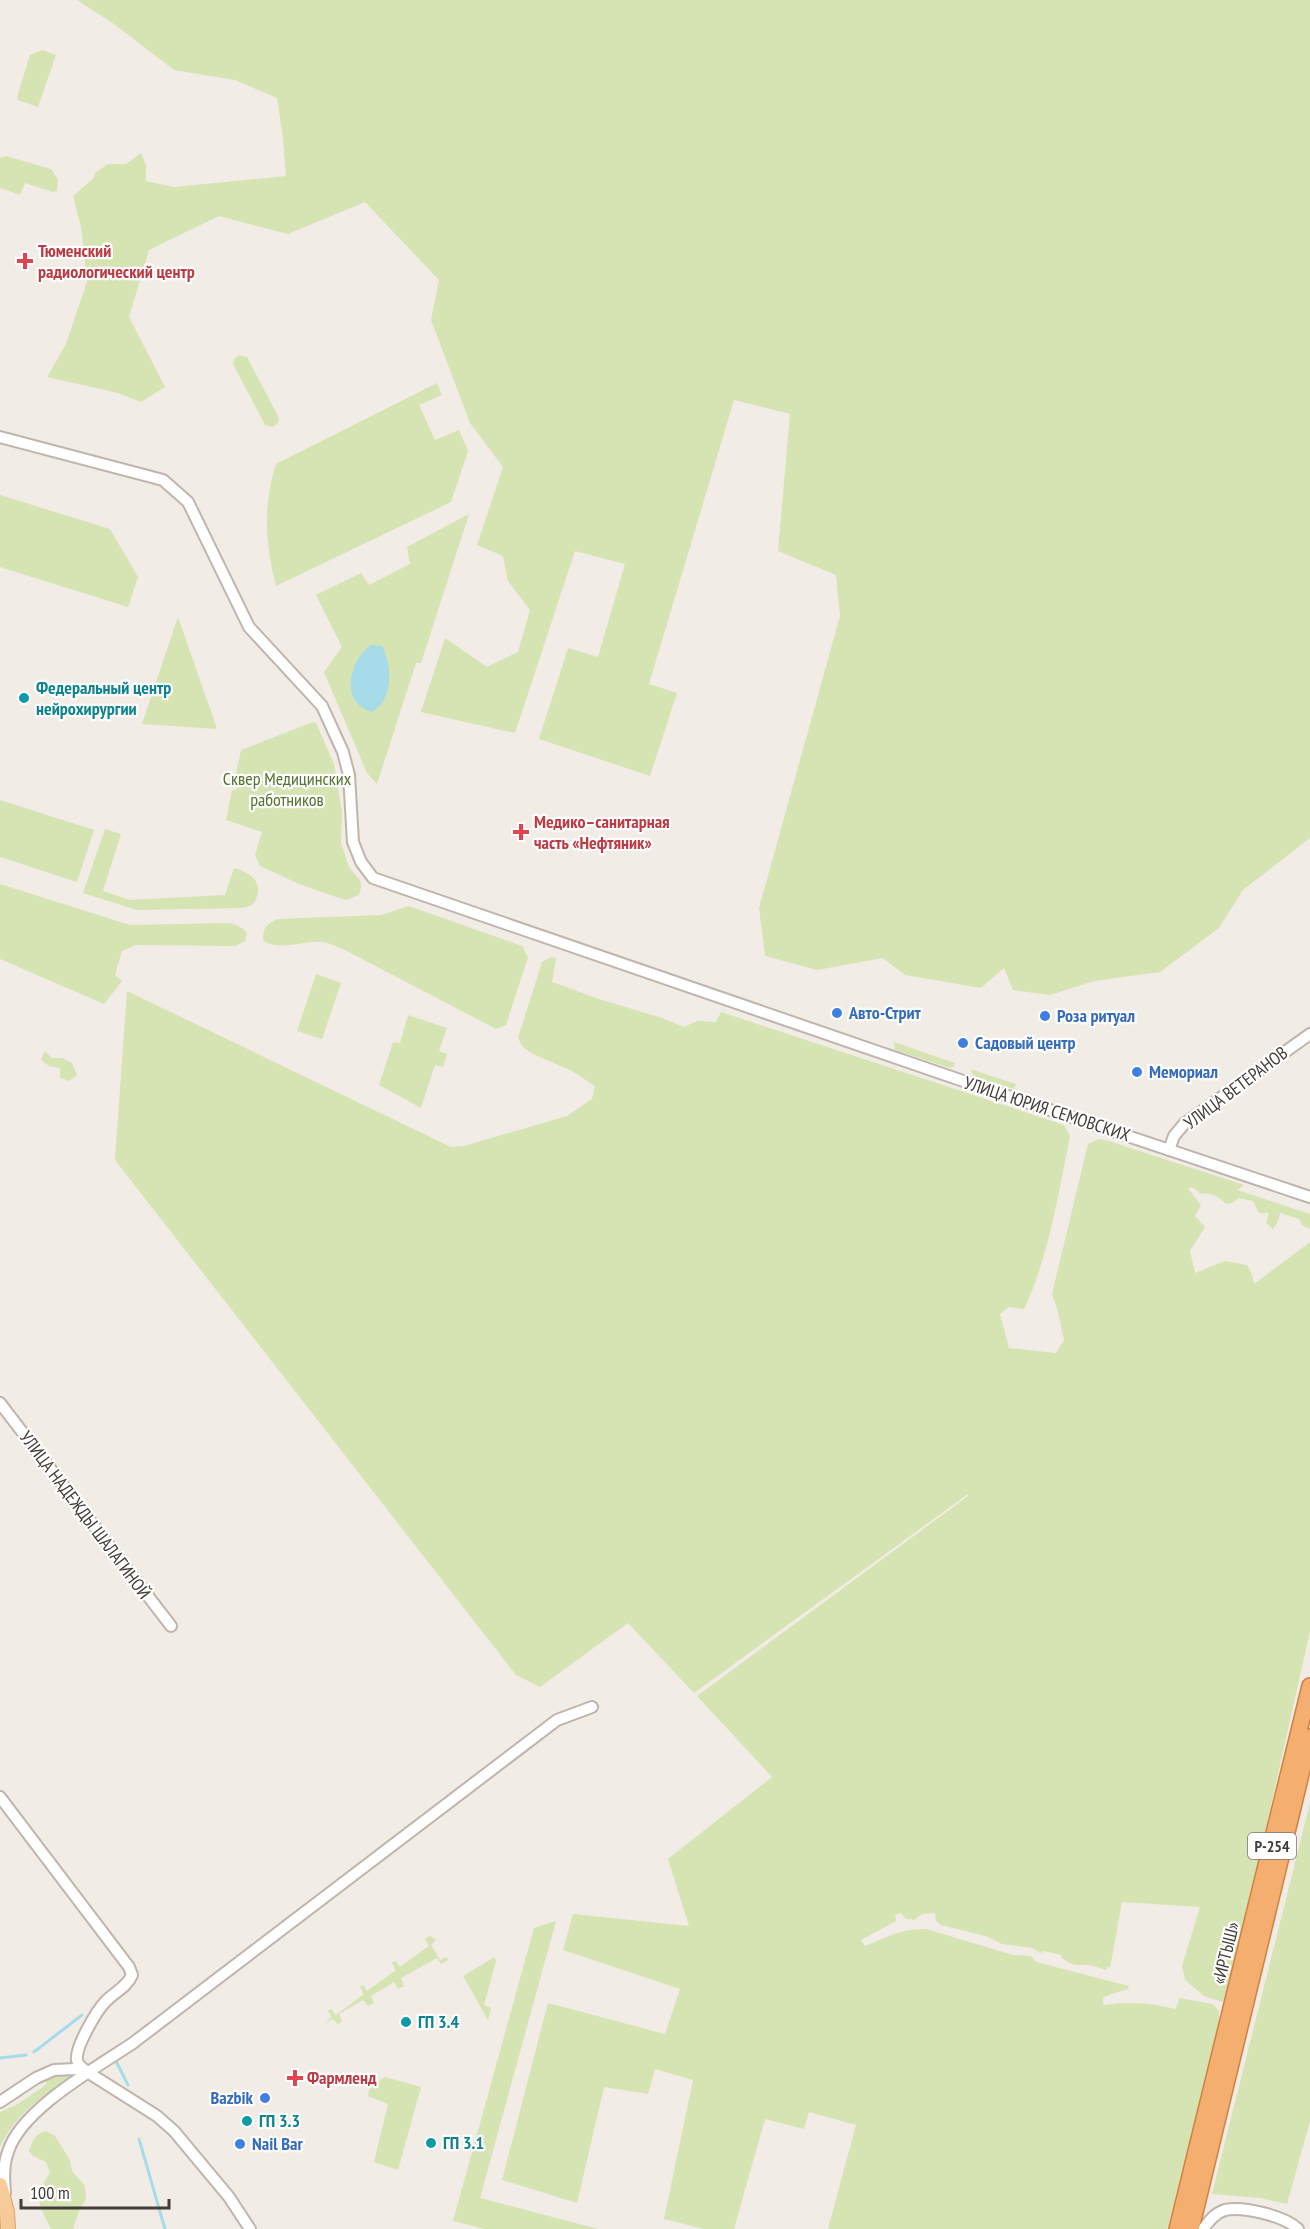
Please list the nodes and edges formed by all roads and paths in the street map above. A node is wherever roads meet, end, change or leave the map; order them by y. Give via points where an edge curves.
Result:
1 (0, 437) edge
2 (1310, 1034) edge
3 (1169, 1150) junction
4 (1310, 1197) edge
5 (0, 1403) edge
6 (171, 1626) dead end
7 (1310, 1686) edge
8 (592, 1707) dead end
9 (1310, 1737) edge
10 (0, 1797) edge
11 (89, 2073) junction
12 (0, 2102) edge
13 (0, 2185) edge
14 (6, 2212) junction
15 (8, 2229) edge
16 (250, 2229) edge
17 (1177, 2229) edge
18 (1191, 2229) edge
19 (1203, 2229) edge
20 (1298, 2229) edge

1 - 3 street, УЛИЦА ЮРИЯ СЕМОВСКИХ via 164,480 188,502 249,627 322,706 349,775 353,842 373,878
2 - 3 street, УЛИЦА ВЕТЕРАНОВ via 1184,1124
3 - 4 street, УЛИЦА ЮРИЯ СЕМОВСКИХ
5 - 6 street, УЛИЦА НАДЕЖДЫ ШАЛАГИНОЙ
7 - 17 highway, «ИРТЫШ» / Р-254
8 - 11 street via 557,1720
9 - 18 highway, «ИРТЫШ» / Р-254
10 - 11 street via 132,1975 94,2016 78,2050 78,2064
11 - 12 street via 54,2070
11 - 14 street via 33,2114 17,2133 5,2167
11 - 16 street via 174,2131 229,2197
13 - 14 main road
14 - 15 main road
19 - 20 street via 1216,2214 1240,2209 1293,2223

